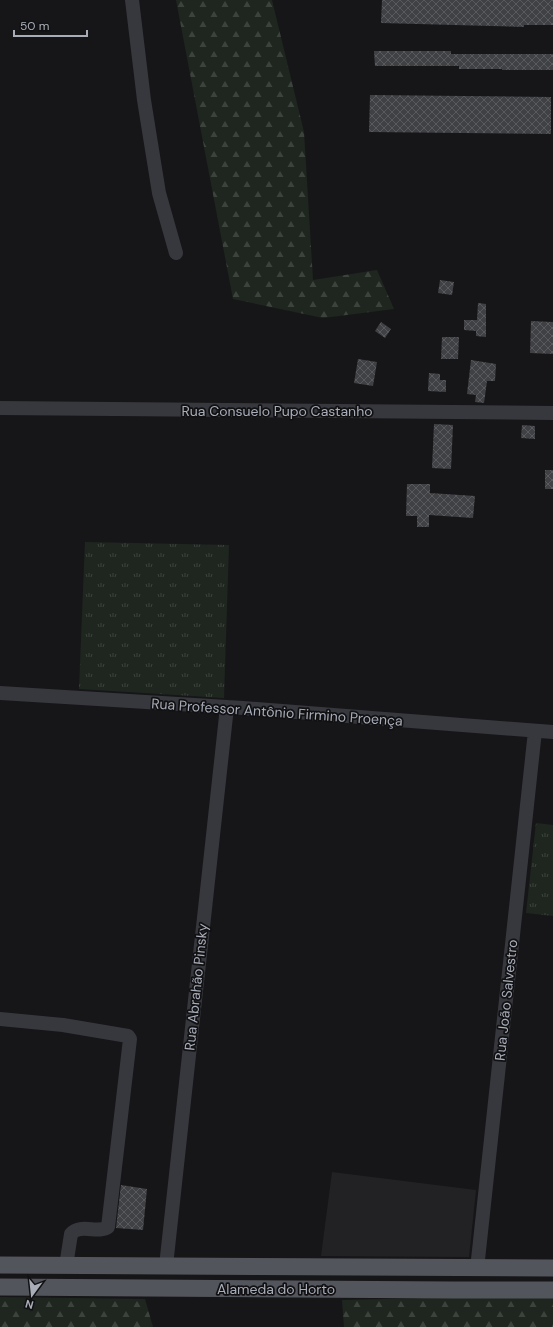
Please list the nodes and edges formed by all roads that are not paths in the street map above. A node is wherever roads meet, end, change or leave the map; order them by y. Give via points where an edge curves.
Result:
1 (132, 0) edge
2 (176, 253) dead end
3 (0, 408) edge
4 (553, 413) edge
5 (0, 694) edge
6 (227, 707) junction
7 (535, 731) junction
8 (553, 732) edge
9 (0, 1019) edge
10 (0, 1265) edge
11 (66, 1266) junction
12 (166, 1266) junction
13 (553, 1268) edge
14 (477, 1269) junction
15 (0, 1287) edge
16 (553, 1290) edge

1 - 2 street via 144,100 158,185
3 - 4 street, Rua Consuelo Pupo Castanho
5 - 6 street, Rua Professor Antônio Firmino Proença
6 - 7 street, Rua Professor Antônio Firmino Proença
6 - 12 street, Rua Abrahão Pinsky
7 - 8 street, Rua Professor Antônio Firmino Proença
7 - 14 street, Rua João Salvestro
9 - 11 street via 63,1025 128,1036 130,1039 108,1227 104,1230 74,1231 71,1234
10 - 11 main road, Alameda do Horto
11 - 12 main road, Alameda do Horto
12 - 14 main road, Alameda do Horto
13 - 14 main road, Alameda do Horto
15 - 16 main road, Alameda do Horto

